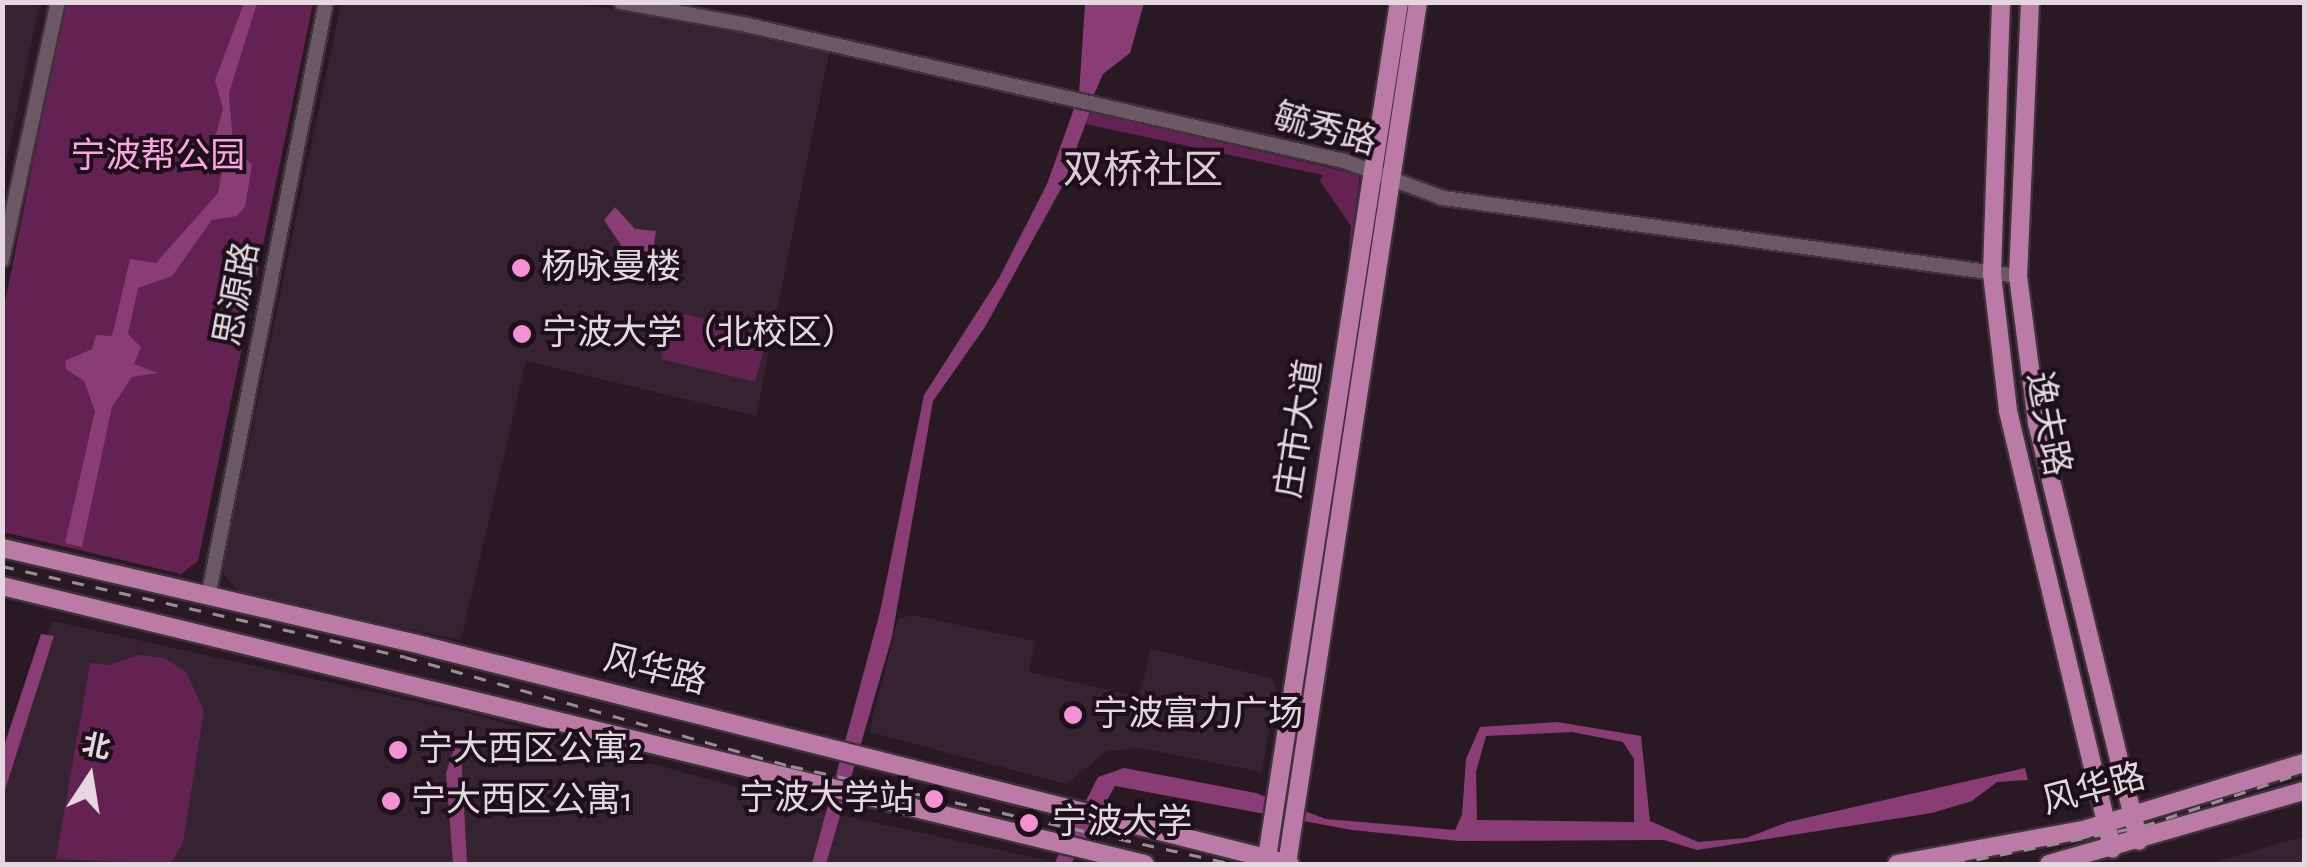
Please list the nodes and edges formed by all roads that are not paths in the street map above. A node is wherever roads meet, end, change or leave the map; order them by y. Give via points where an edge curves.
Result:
1 (58, 2) edge
2 (326, 2) edge
3 (621, 2) edge
4 (1398, 2) edge
5 (1418, 2) edge
6 (2001, 2) edge
7 (2030, 2) edge
8 (1371, 169) junction
9 (1388, 182) junction
10 (2, 260) edge
11 (1992, 274) junction
12 (2018, 276) junction
13 (2, 548) edge
14 (2, 586) edge
15 (208, 597) junction
16 (2304, 762) edge
17 (2304, 791) edge
18 (1287, 794) junction
19 (2132, 815) junction
20 (2105, 823) junction
21 (2139, 841) junction
22 (2112, 849) junction
23 (1267, 857) edge
24 (1289, 860) edge
25 (1145, 864) edge
26 (1897, 864) edge
27 (2049, 864) edge

1 - 10 street
2 - 15 street, 思源路
3 - 8 street, 毓秀路
4 - 8 main road, 庄市大道
5 - 9 main road, 庄市大道
6 - 11 main road, 逸夫路
7 - 12 main road, 逸夫路
8 - 9 street, 毓秀路
8 - 18 main road, 庄市大道
9 - 11 street, 毓秀路 via 1443,198
9 - 18 main road, 庄市大道
11 - 12 street, 毓秀路
11 - 20 main road, 逸夫路 via 2008,411
12 - 19 main road, 逸夫路 via 2037,422
13 - 15 main road, 风华路
14 - 25 main road, 风华路
15 - 23 main road, 风华路
16 - 19 main road, 风华路
17 - 21 main road, 风华路
18 - 23 main road, 庄市大道
18 - 24 main road, 庄市大道
19 - 20 main road, 风华路
19 - 21 main road, 逸夫路
20 - 22 main road, 逸夫路
20 - 26 main road, 风华路
21 - 22 main road, 风华路
22 - 27 main road, 风华路
23 - 24 main road, 风华路

